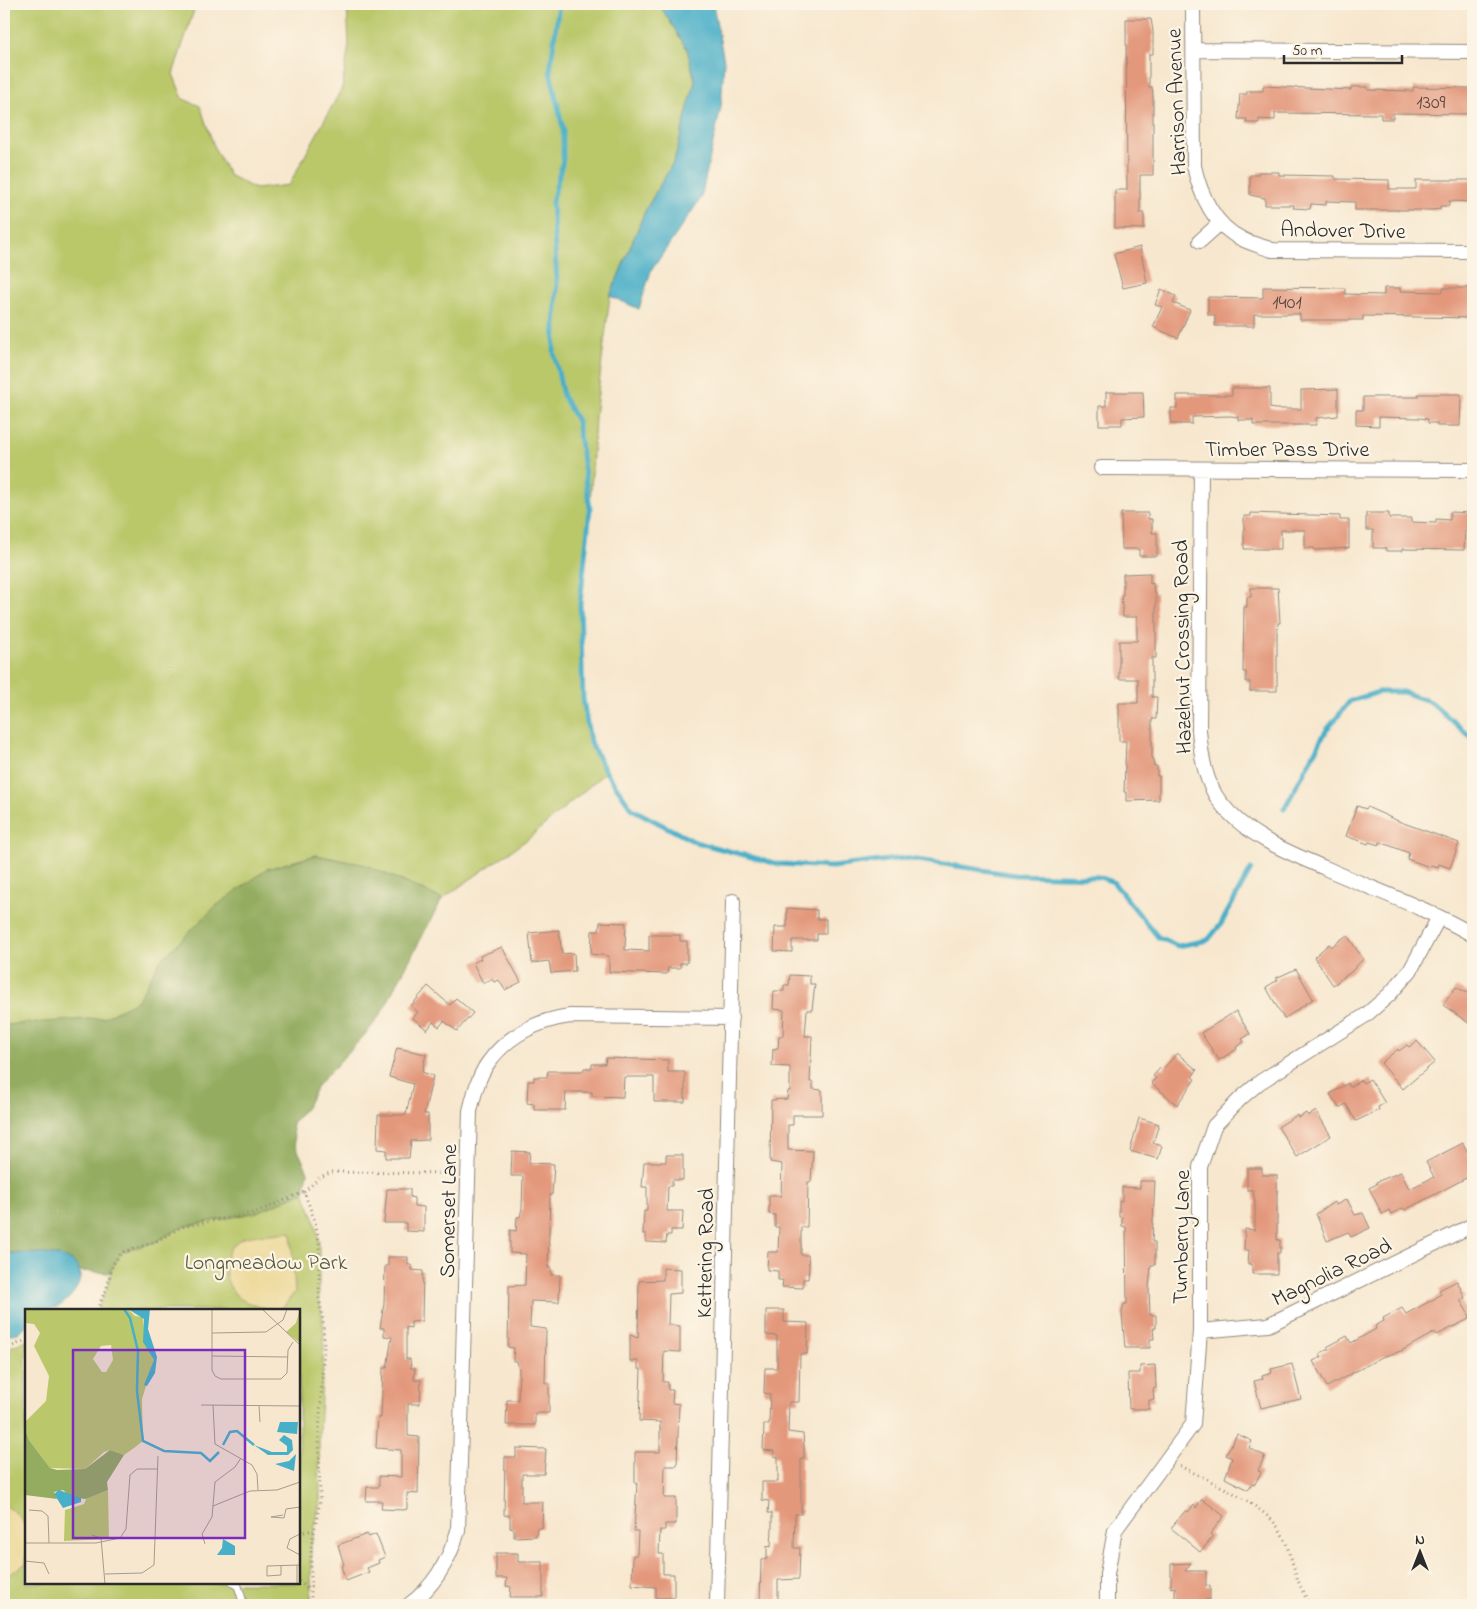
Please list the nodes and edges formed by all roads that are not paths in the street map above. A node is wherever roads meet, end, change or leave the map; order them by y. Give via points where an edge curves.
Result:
1 (1194, 4) edge
2 (1194, 50) junction
3 (1473, 52) edge
4 (1220, 223) junction
5 (1200, 241) dead end
6 (1473, 251) edge
7 (1101, 468) dead end
8 (1201, 469) junction
9 (1473, 470) edge
10 (733, 901) dead end
11 (1439, 918) junction
12 (1473, 935) edge
13 (730, 1018) junction
14 (1473, 1225) edge
15 (1200, 1332) junction
16 (235, 1584) edge
17 (418, 1602) edge
18 (244, 1605) edge
19 (717, 1605) edge
20 (1107, 1605) edge

1 - 2 street, Harrison Avenue
2 - 3 street
2 - 4 street, Harrison Avenue via 1194,166 1199,188
4 - 5 street
4 - 6 street, Andover Drive via 1241,239 1272,250
7 - 8 street, Timber Pass Drive
8 - 9 street, Timber Pass Drive
8 - 11 street, Hazelnut Crossing Road via 1199,730 1205,772 1219,801 1234,817 1286,852
10 - 13 street, Kettering Road
11 - 12 street, Hazelnut Crossing Road
11 - 15 street, Tumberry Lane via 1410,971 1389,995 1366,1015 1260,1082 1214,1126 1200,1167
13 - 17 street, Somerset Lane via 555,1018 513,1037 488,1063 477,1084 470,1111 459,1522 450,1557
13 - 19 street, Kettering Road
14 - 15 street, Magnolia Road via 1268,1325
15 - 20 street, Tumberry Lane via 1193,1424 1115,1530 1107,1574
16 - 18 lane

